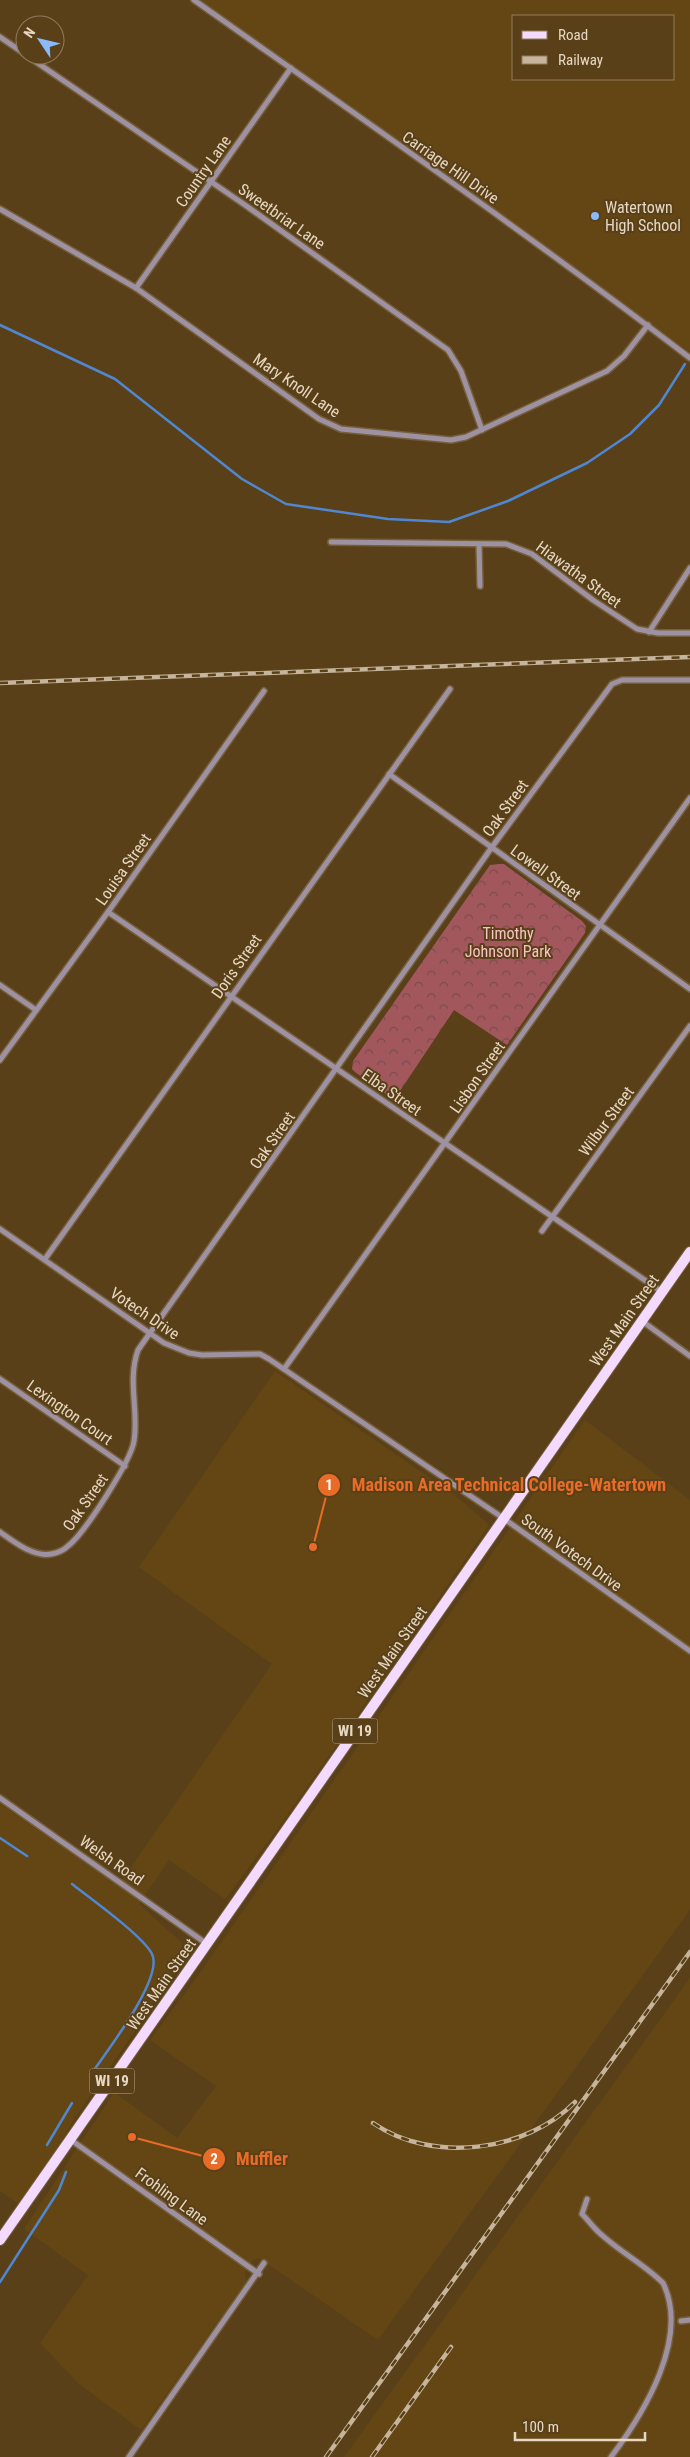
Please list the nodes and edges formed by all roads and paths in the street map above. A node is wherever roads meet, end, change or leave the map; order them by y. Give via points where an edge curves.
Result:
1 (194, 0) edge
2 (0, 37) edge
3 (15, 47) edge
4 (41, 65) edge
5 (291, 68) junction
6 (211, 181) junction
7 (0, 209) edge
8 (136, 288) junction
9 (648, 325) junction
10 (690, 358) edge
11 (482, 430) junction
12 (331, 542) dead end
13 (479, 544) junction
14 (690, 568) edge
15 (480, 586) dead end
16 (648, 632) junction
17 (690, 633) edge
18 (690, 680) edge
19 (450, 689) dead end
20 (264, 691) dead end
21 (389, 774) junction
22 (690, 798) edge
23 (492, 848) junction
24 (108, 912) junction
25 (599, 926) junction
26 (0, 985) edge
27 (690, 989) edge
28 (231, 996) junction
29 (36, 1010) junction
30 (690, 1026) edge
31 (0, 1060) edge
32 (337, 1070) junction
33 (445, 1144) junction
34 (552, 1218) junction
35 (0, 1229) edge
36 (542, 1231) dead end
37 (690, 1252) edge
38 (45, 1259) junction
39 (662, 1292) junction
40 (642, 1320) junction
41 (150, 1332) junction
42 (690, 1356) edge
43 (284, 1369) junction
44 (0, 1379) edge
45 (390, 1441) joint
46 (125, 1466) junction
47 (503, 1518) junction
48 (0, 1532) edge
49 (690, 1651) edge
50 (0, 1798) edge
51 (207, 1944) junction
52 (71, 2140) junction
53 (587, 2199) dead end
54 (17, 2217) junction
55 (0, 2240) edge
56 (0, 2250) edge
57 (264, 2263) dead end
58 (259, 2274) junction
59 (677, 2305) dead end
60 (679, 2313) dead end
61 (690, 2320) edge
62 (681, 2321) junction
63 (681, 2330) dead end
64 (660, 2391) dead end
65 (129, 2457) edge
66 (611, 2457) edge

1 - 5 street, Carriage Hill Drive
2 - 3 street, Sweetbriar Lane
4 - 6 street, Sweetbriar Lane
5 - 6 street, Country Lane
5 - 9 street, Carriage Hill Drive
6 - 8 street, Country Lane
6 - 11 street, Sweetbriar Lane via 448,350 461,371
7 - 8 street, Mary Knoll Lane
8 - 11 street, Mary Knoll Lane via 331,426 451,440
9 - 10 street, Carriage Hill Drive
9 - 11 street, Mary Knoll Lane via 624,356 606,371
12 - 13 street, Hiawatha Street
13 - 15 street
13 - 16 street, Hiawatha Street via 506,544 532,554 625,623
14 - 16 street
16 - 17 street, Hiawatha Street
18 - 23 street, Oak Street via 616,680
19 - 21 street, Doris Street
20 - 24 street, Louisa Street
21 - 23 street, Lowell Street
21 - 28 street, Doris Street
22 - 25 street, Lisbon Street
23 - 25 street, Lowell Street
23 - 32 street, Oak Street
24 - 28 street, Elba Street
24 - 29 street, Louisa Street
25 - 27 street, Lowell Street
25 - 33 street, Lisbon Street
26 - 29 street
28 - 32 street, Elba Street
28 - 38 street, Doris Street
29 - 31 street, Louisa Street
30 - 34 street, Wilbur Street
32 - 33 street, Elba Street
32 - 41 street, Oak Street
33 - 34 street, Elba Street
33 - 43 street, Lisbon Street
34 - 36 street, Wilbur Street
34 - 39 street, Elba Street
35 - 38 street, Votech Drive
37 - 39 main road, West Main Street / WI 19
38 - 41 street, Votech Drive
39 - 40 main road, West Main Street / WI 19
40 - 42 street
40 - 47 main road, West Main Street / WI 19
41 - 43 street, Votech Drive via 164,1343 189,1353 260,1354
41 - 46 street, Oak Street via 134,1362 134,1436
43 - 45 street, Votech Drive
44 - 46 street, Lexington Court
45 - 47 street, South Votech Drive
46 - 48 street, Oak Street via 77,1537 61,1551 43,1555
47 - 49 street, South Votech Drive
47 - 51 main road, West Main Street / WI 19
50 - 51 street, Welsh Road
51 - 52 main road, West Main Street / WI 19
52 - 54 main road, West Main Street / WI 19
52 - 58 street, Frohling Lane
53 - 59 street via 582,2214 602,2236 655,2276
54 - 55 main road, West Main Street / WI 19
54 - 56 main road, West Main Street / WI 19
57 - 58 street
58 - 65 street
60 - 62 street
61 - 62 street
62 - 63 street
64 - 66 street

